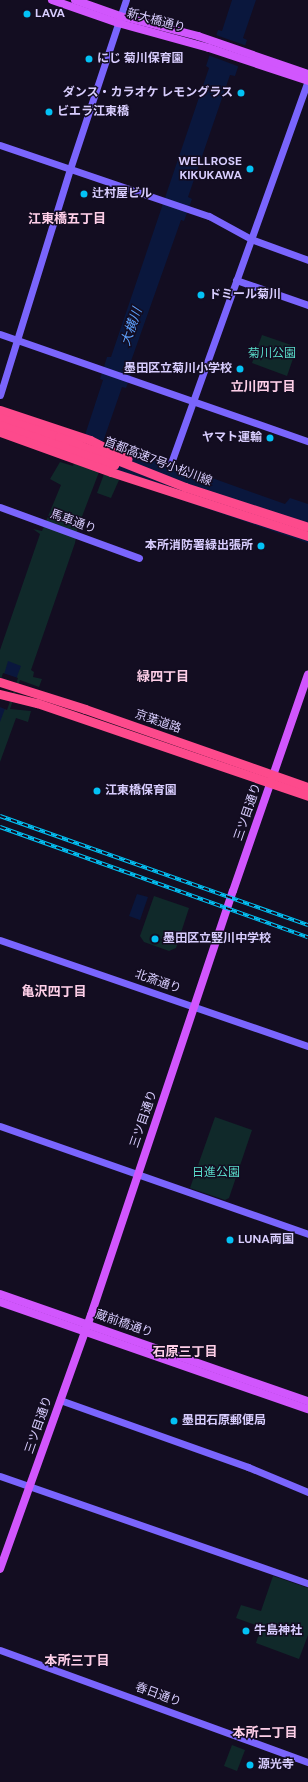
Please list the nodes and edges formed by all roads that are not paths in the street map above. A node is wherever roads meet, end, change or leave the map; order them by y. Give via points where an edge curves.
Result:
1 (52, 0) edge
2 (75, 0) edge
3 (126, 0) edge
4 (119, 20) junction
5 (244, 56) junction
6 (308, 74) edge
7 (308, 81) edge
8 (0, 145) edge
9 (70, 169) junction
10 (251, 239) junction
11 (308, 260) edge
12 (236, 280) junction
13 (308, 305) edge
14 (0, 334) edge
15 (17, 340) junction
16 (0, 395) edge
17 (192, 400) junction
18 (0, 410) edge
19 (0, 418) edge
20 (0, 425) edge
21 (0, 432) edge
22 (308, 441) edge
23 (172, 463) dead end
24 (185, 487) junction
25 (0, 508) edge
26 (308, 527) edge
27 (308, 536) edge
28 (138, 558) dead end
29 (308, 675) edge
30 (0, 682) edge
31 (0, 694) edge
32 (272, 779) junction
33 (308, 787) edge
34 (308, 796) edge
35 (0, 940) edge
36 (194, 1006) junction
37 (308, 1046) edge
38 (0, 1126) edge
39 (138, 1174) junction
40 (308, 1234) edge
41 (0, 1294) edge
42 (0, 1302) edge
43 (86, 1328) junction
44 (60, 1400) junction
45 (308, 1401) edge
46 (308, 1410) edge
47 (0, 1476) edge
48 (30, 1486) junction
49 (308, 1492) edge
50 (0, 1569) edge
51 (308, 1583) edge
52 (0, 1650) edge
53 (308, 1762) edge

1 - 4 main road, 新大橋通り
2 - 4 main road, 新大橋通り
3 - 4 street
4 - 5 main road, 新大橋通り via 210,44
4 - 9 street
5 - 6 main road
5 - 7 main road
7 - 10 street
8 - 9 street
9 - 10 street via 191,210
9 - 15 street
10 - 11 street
10 - 12 street
12 - 13 street
12 - 17 street
14 - 15 street
15 - 16 street
15 - 17 street
17 - 22 street
17 - 23 street
18 - 24 highway via 90,440
19 - 24 highway, 首都高速7号小松川線 via 58,437
20 - 24 highway
21 - 27 highway, 首都高速7号小松川線 via 111,472
24 - 26 highway, 首都高速7号小松川線
25 - 28 street, 馬車通り
29 - 32 main road, 三ツ目通り
30 - 32 highway, 京葉道路
31 - 32 highway, 京葉道路
32 - 33 highway, 京葉道路
32 - 34 highway, 京葉道路
32 - 36 main road, 三ツ目通り
35 - 36 street, 北斎通り
36 - 37 street, 北斎通り
36 - 39 main road, 三ツ目通り
38 - 39 street
39 - 40 street
39 - 43 main road, 三ツ目通り
41 - 43 main road, 蔵前橋通り
42 - 43 main road, 蔵前橋通り
43 - 44 main road, 三ツ目通り
43 - 45 main road, 蔵前橋通り
43 - 46 main road, 蔵前橋通り
44 - 48 main road, 三ツ目通り
44 - 49 street via 248,1467
47 - 48 street
48 - 50 main road, 三ツ目通り
48 - 51 street
52 - 53 street, 春日通り

